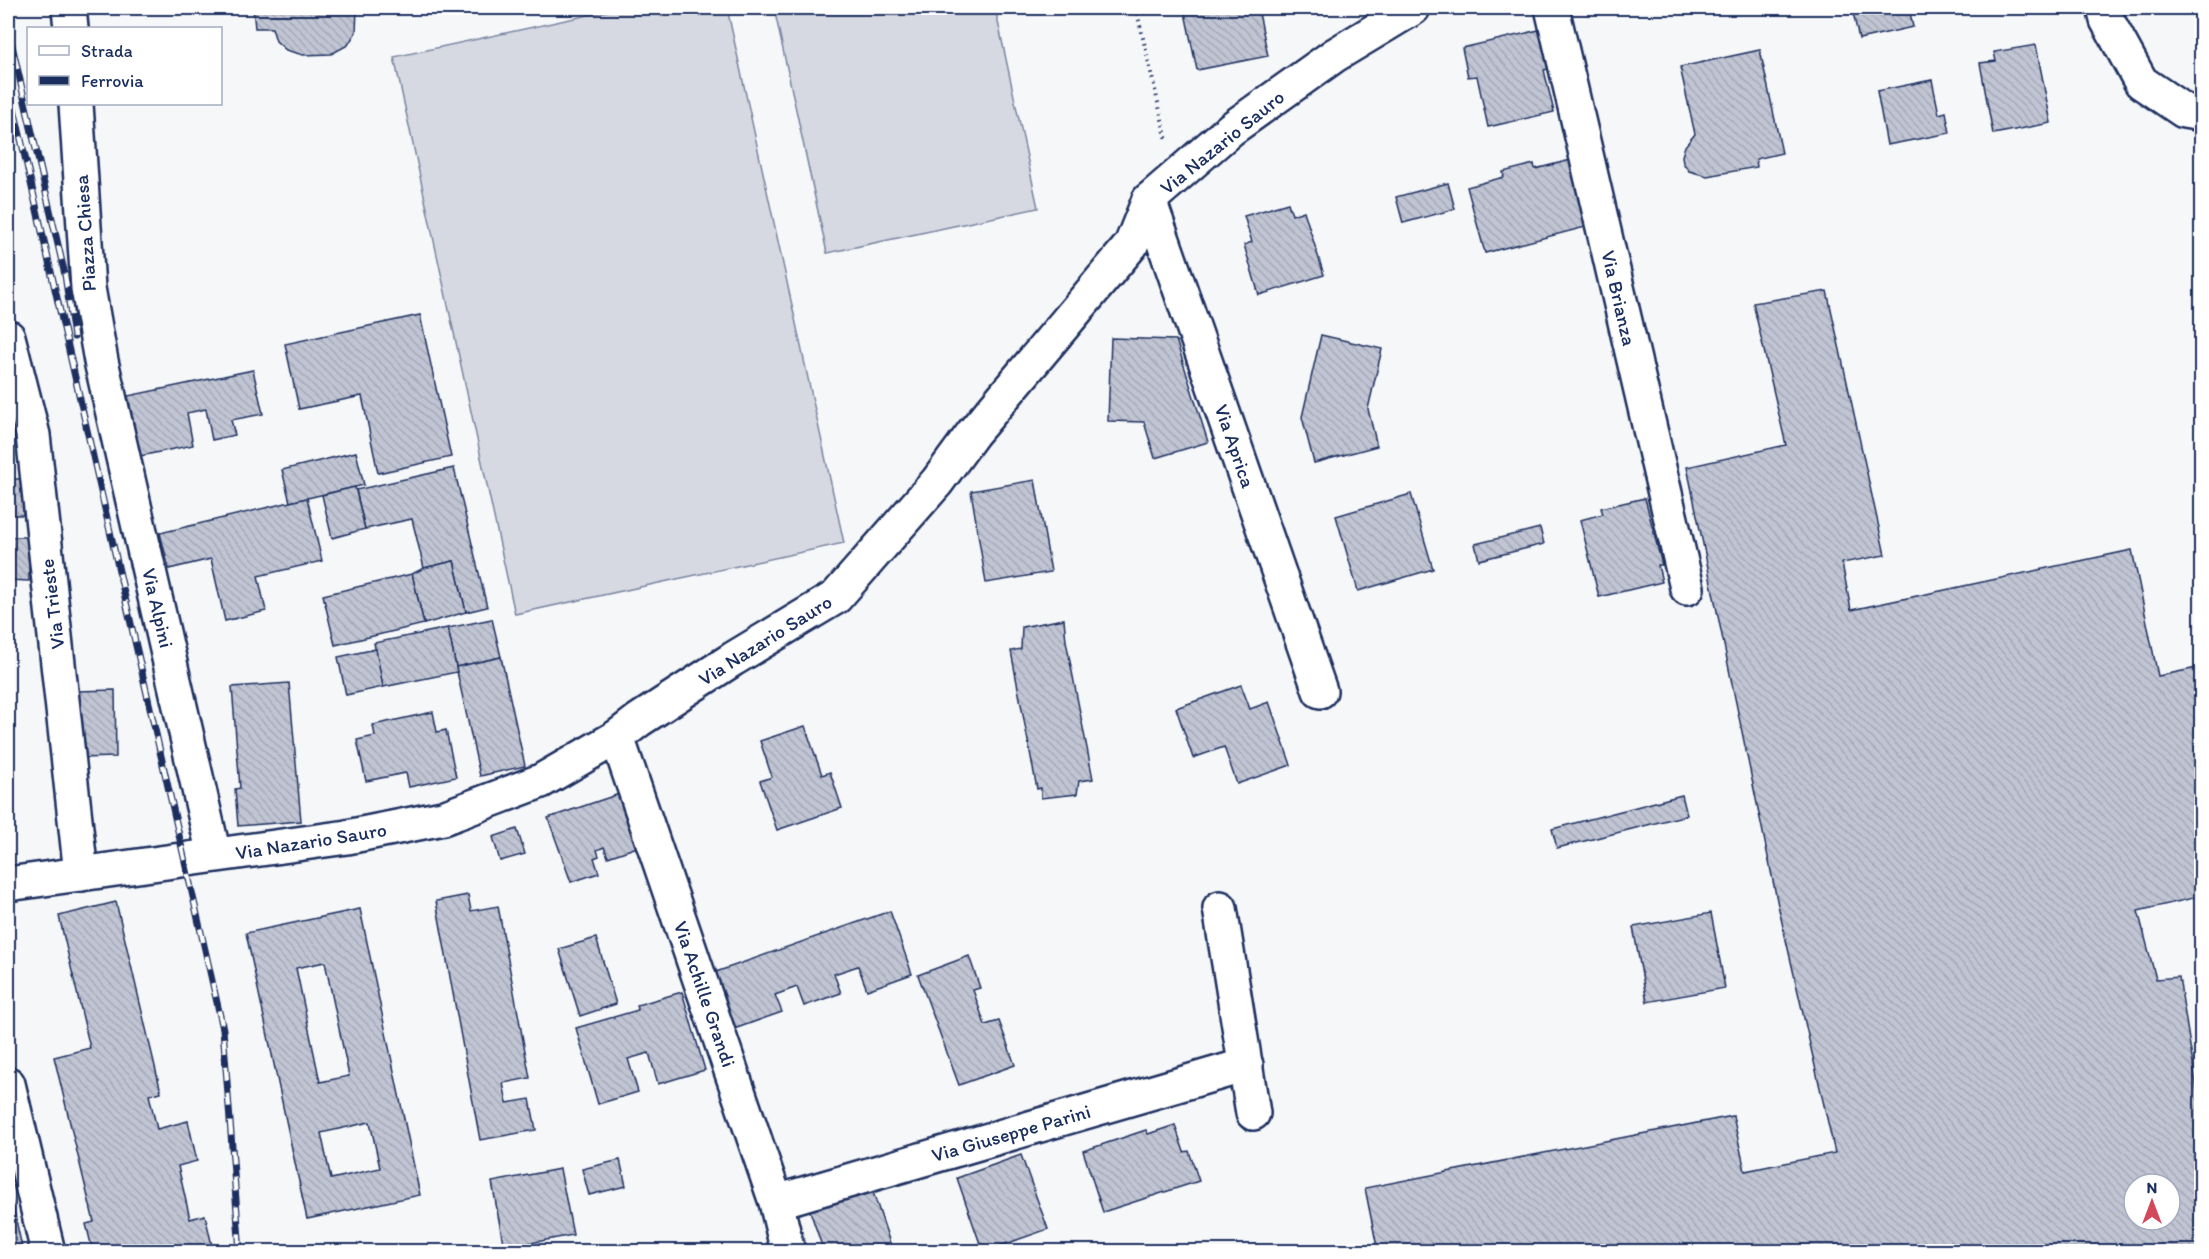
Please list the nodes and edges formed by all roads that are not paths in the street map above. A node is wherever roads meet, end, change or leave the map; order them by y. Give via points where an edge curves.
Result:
1 (69, 8) edge
2 (1413, 8) edge
3 (1552, 8) edge
4 (2104, 8) edge
5 (71, 27) edge
6 (76, 105) edge
7 (2202, 114) edge
8 (1149, 200) junction
9 (8, 337) edge
10 (100, 361) joint
11 (1687, 588) dead end
12 (1320, 691) dead end
13 (617, 737) junction
14 (214, 855) junction
15 (81, 874) junction
16 (8, 884) edge
17 (1220, 908) dead end
18 (1246, 1065) junction
19 (8, 1084) edge
20 (1253, 1113) dead end
21 (776, 1202) junction
22 (48, 1251) edge
23 (788, 1251) edge

1 - 5 street
2 - 8 street, Via Nazario Sauro via 1335,55 1231,129
3 - 11 street, Via Brianza
4 - 7 street via 2141,82 2184,111
6 - 10 street, Piazza Chiesa via 88,288
8 - 12 street, Via Aprica
8 - 13 street, Via Nazario Sauro via 1131,245 930,490 836,597 733,659
9 - 15 street, Via Trieste via 33,435
10 - 14 street, Via Alpini
13 - 14 street, Via Nazario Sauro via 540,781 443,818 347,837
13 - 21 street, Via Achille Grandi
14 - 15 street, Via Nazario Sauro
15 - 16 street, Via Nazario Sauro
17 - 18 street
18 - 20 street
18 - 21 street, Via Giuseppe Parini
19 - 22 street
21 - 23 street, Via Achille Grandi

